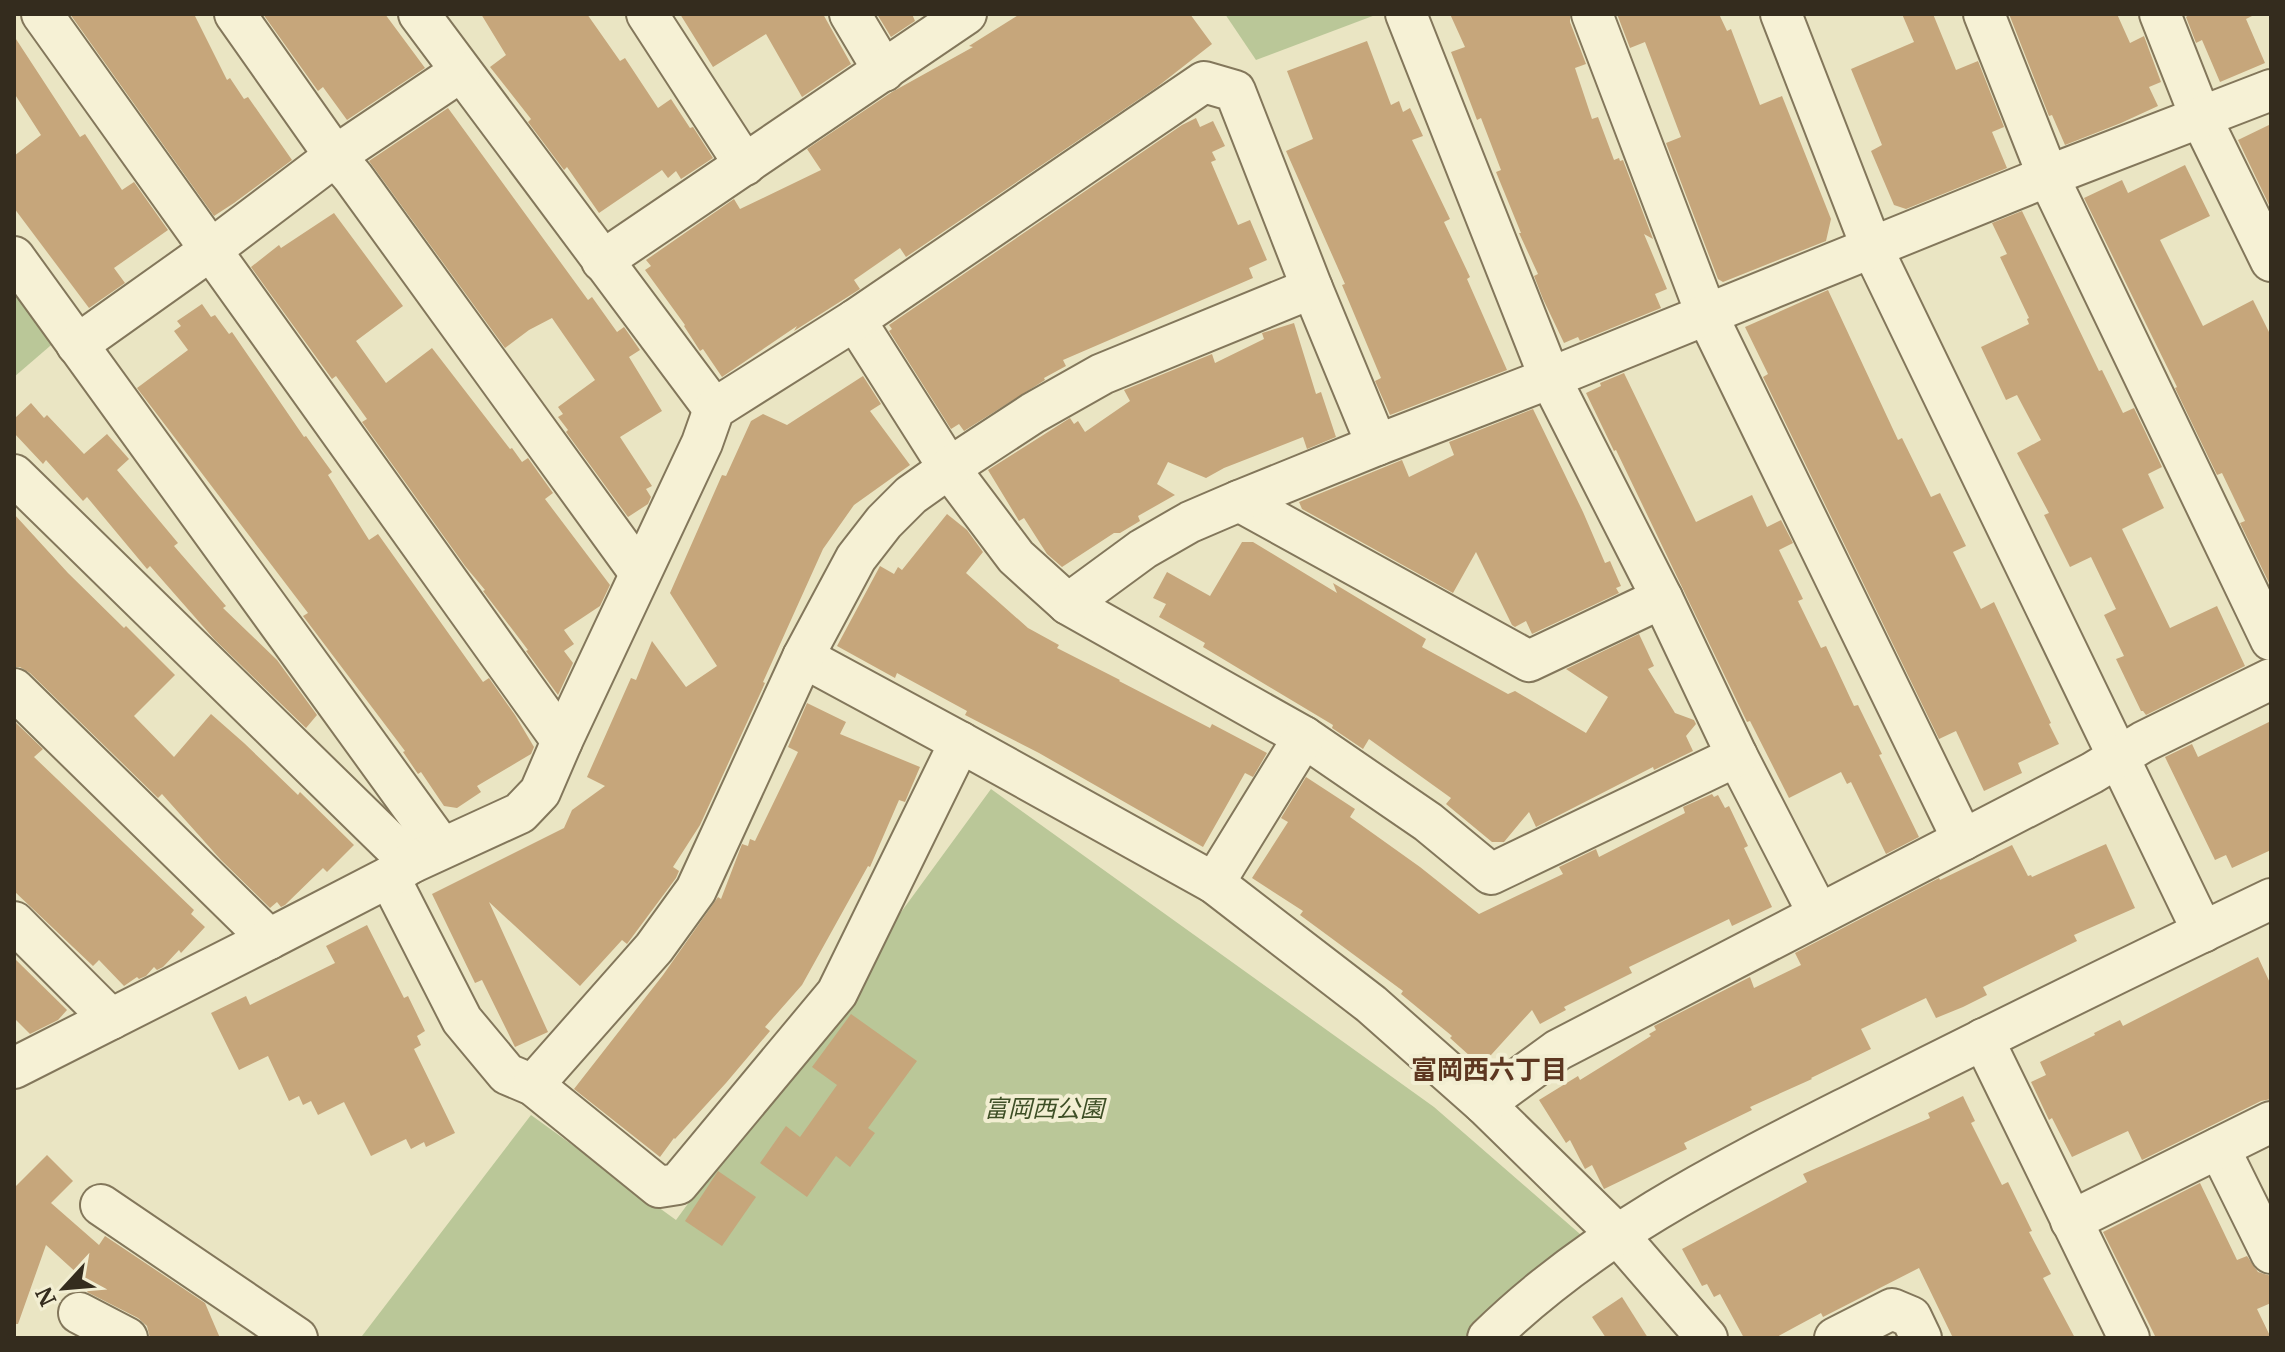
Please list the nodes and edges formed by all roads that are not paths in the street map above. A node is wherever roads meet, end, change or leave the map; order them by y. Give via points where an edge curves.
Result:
1 (42, 14) edge
2 (235, 14) edge
3 (419, 14) edge
4 (647, 14) edge
5 (850, 14) edge
6 (966, 14) edge
7 (1406, 14) edge
8 (1592, 14) edge
9 (1781, 14) edge
10 (1984, 14) edge
11 (2160, 14) edge
12 (884, 71) junction
13 (460, 72) junction
14 (2271, 90) edge
15 (2201, 118) junction
16 (335, 156) junction
17 (745, 165) junction
18 (2048, 176) junction
19 (1872, 248) junction
20 (212, 249) junction
21 (14, 257) edge
22 (602, 261) junction
23 (2271, 261) edge
24 (1312, 288) junction
25 (1706, 313) junction
26 (855, 320) junction
27 (77, 345) junction
28 (1550, 378) junction
29 (714, 409) junction
30 (1377, 445) junction
31 (949, 468) junction
32 (14, 475) edge
33 (1239, 501) junction
34 (640, 573) junction
35 (1662, 598) junction
36 (1068, 604) junction
37 (2271, 640) edge
38 (803, 657) junction
39 (2271, 679) edge
40 (14, 689) edge
41 (1304, 737) junction
42 (562, 741) junction
43 (960, 742) junction
44 (1737, 756) junction
45 (2118, 756) junction
46 (1963, 840) junction
47 (414, 863) junction
48 (1214, 883) junction
49 (2271, 899) edge
50 (1818, 913) junction
51 (14, 922) edge
52 (2203, 932) junction
53 (269, 939) junction
54 (111, 1019) junction
55 (1983, 1039) junction
56 (14, 1068) edge
57 (533, 1085) junction
58 (1484, 1104) junction
59 (2271, 1122) edge
60 (2219, 1148) junction
61 (101, 1205) dead end
62 (2071, 1221) junction
63 (1617, 1234) junction
64 (2271, 1253) edge
65 (79, 1313) dead end
66 (127, 1338) edge
67 (297, 1338) edge
68 (1488, 1338) edge
69 (1707, 1338) edge
70 (1835, 1338) edge
71 (1921, 1338) edge
72 (2129, 1338) edge

1 - 20 street
2 - 16 street
3 - 13 street
4 - 17 street
5 - 12 street
6 - 12 street
7 - 28 street
8 - 25 street
9 - 19 street
10 - 18 street
11 - 15 street
12 - 17 street
13 - 16 street
13 - 22 street
14 - 15 street
15 - 18 street
15 - 23 street
16 - 20 street
16 - 34 street
17 - 22 street
18 - 19 street
18 - 37 street
19 - 25 street
19 - 45 street
20 - 27 street
20 - 42 street
21 - 27 street
22 - 29 street
24 - 26 street via 1235,91 1204,82
24 - 30 street
24 - 31 street via 1102,374
25 - 28 street
25 - 46 street
26 - 29 street
26 - 31 street
27 - 47 street
28 - 30 street
28 - 35 street
29 - 34 street
30 - 33 street
31 - 36 street via 1016,557
31 - 38 street via 911,495 856,558
32 - 47 street
33 - 35 street via 1529,661
33 - 36 street via 1143,549
34 - 42 street
35 - 44 street
36 - 41 street
38 - 43 street
38 - 57 street via 696,890 654,948
39 - 45 street
40 - 53 street
41 - 44 street via 1428,822 1491,874
41 - 48 street
42 - 47 street via 540,792 520,813
43 - 48 street
43 - 57 street via 837,993 678,1184 659,1187
44 - 50 street
45 - 46 street
45 - 52 street
46 - 50 street
47 - 53 street
47 - 57 street via 462,1020 507,1074
48 - 58 street via 1371,1004
49 - 52 street
50 - 58 street via 1558,1050
51 - 54 street
52 - 55 street
53 - 54 street
54 - 56 street
55 - 62 street
55 - 63 street via 1713,1176
58 - 63 street
59 - 60 street
60 - 62 street
60 - 64 street
61 - 67 street
62 - 72 street
63 - 68 street
63 - 69 street
65 - 66 street
70 - 71 street via 1892,1309 1911,1317

